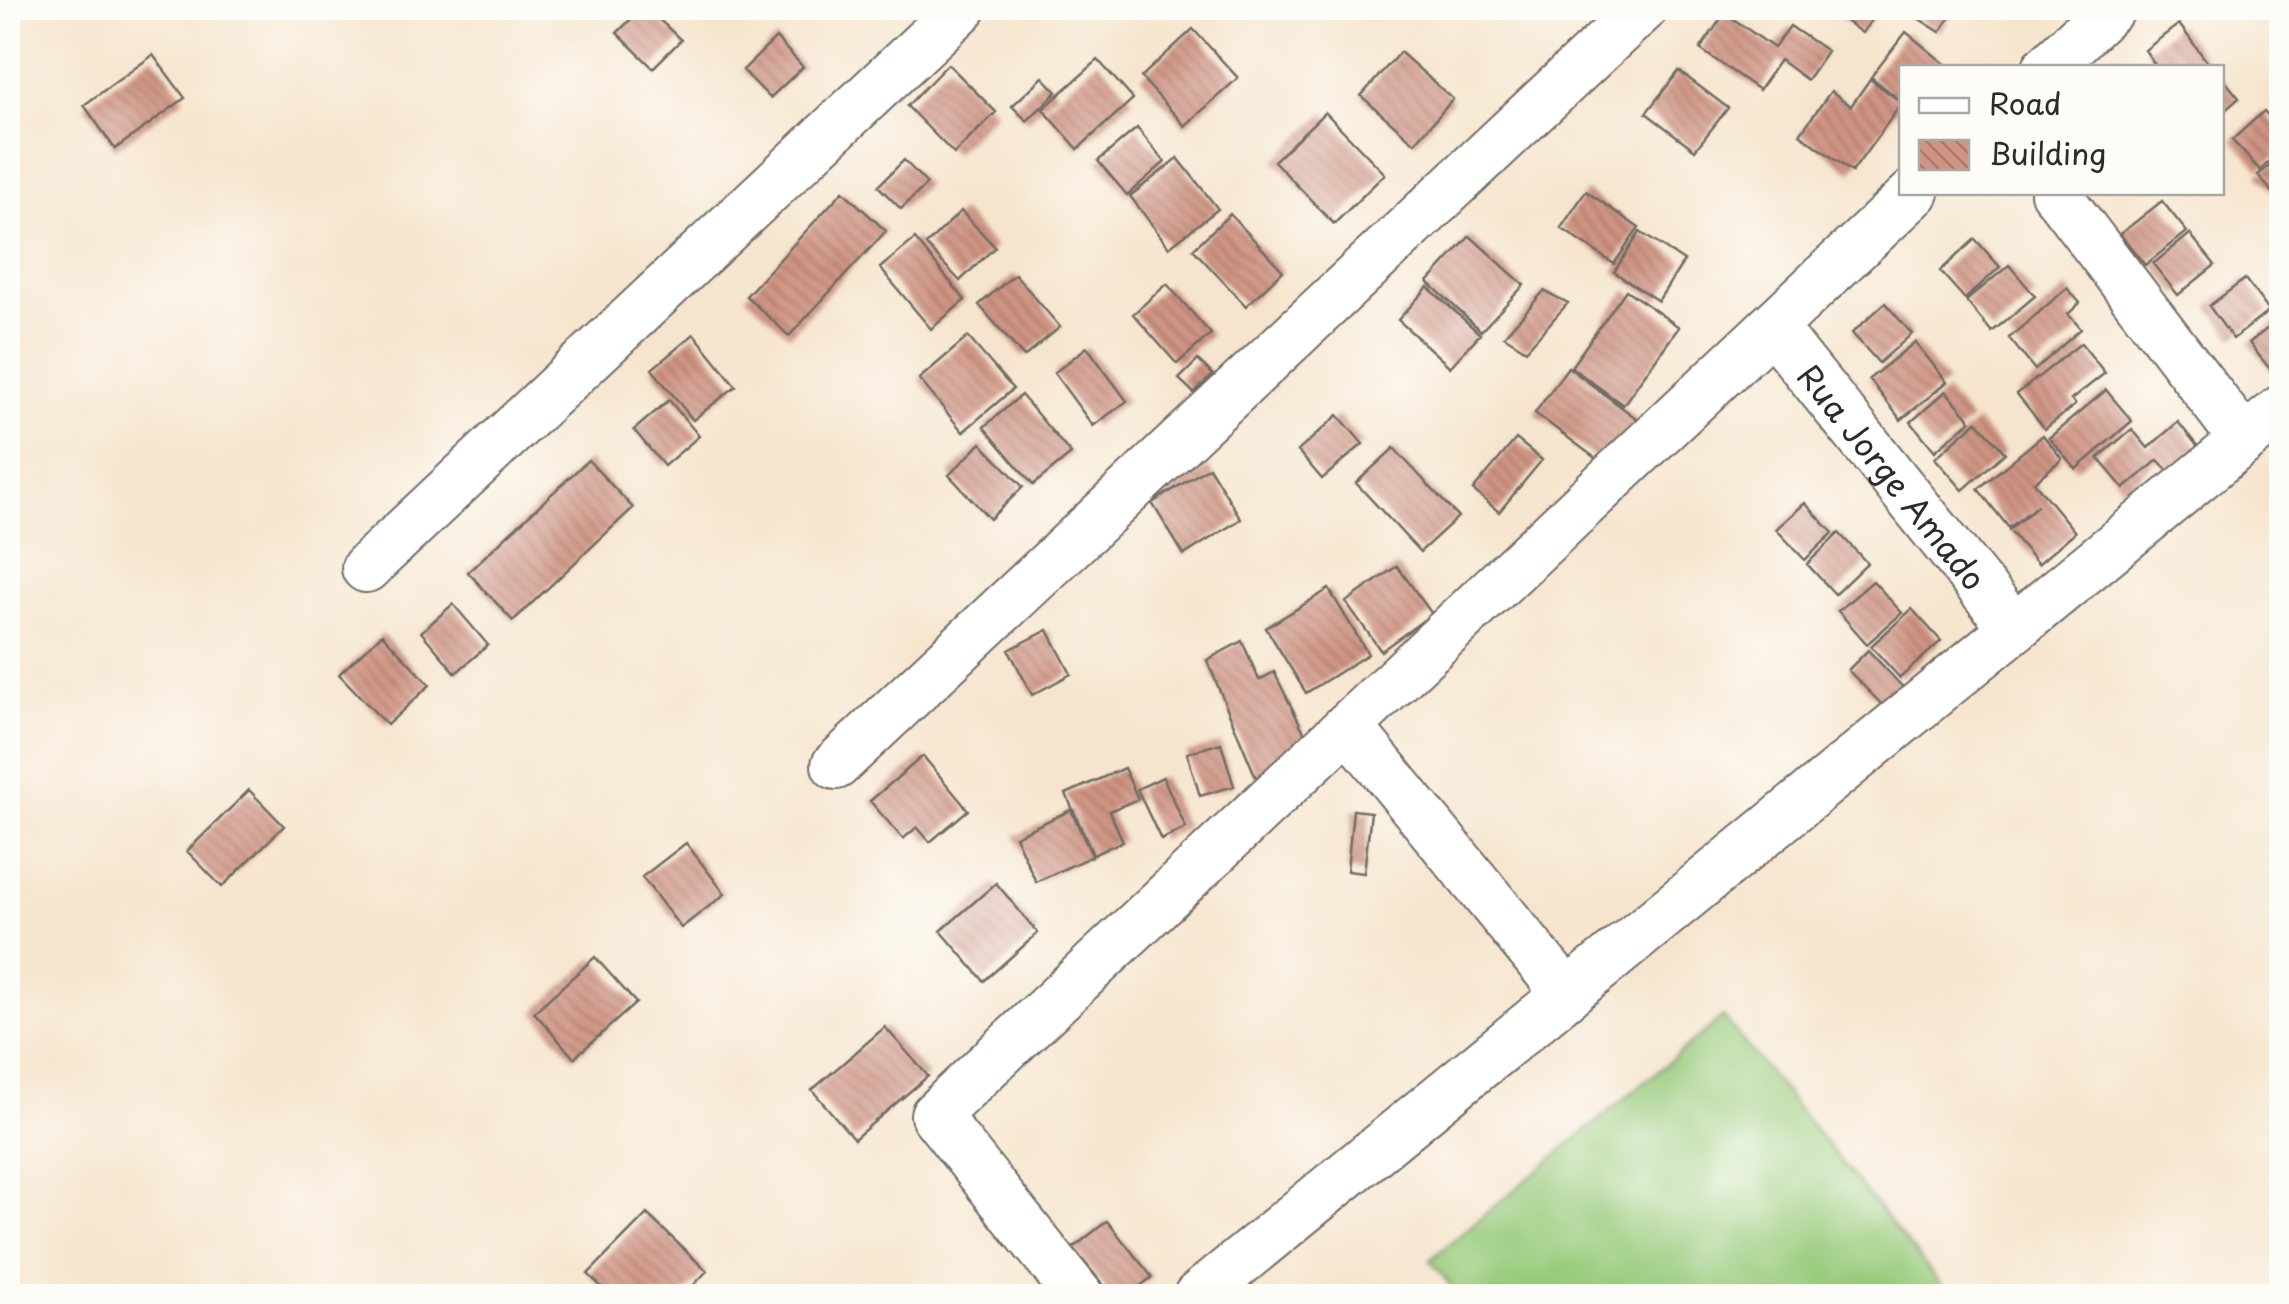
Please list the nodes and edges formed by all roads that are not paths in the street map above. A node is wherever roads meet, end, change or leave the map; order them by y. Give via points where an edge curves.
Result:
1 (962, 8) edge
2 (1643, 8) edge
3 (2111, 8) edge
4 (2051, 65) edge
5 (1911, 195) edge
6 (2058, 195) edge
7 (1772, 327) junction
8 (2282, 410) edge
9 (2244, 440) junction
10 (366, 568) dead end
11 (2014, 628) junction
12 (1348, 726) junction
13 (836, 765) dead end
14 (1567, 994) junction
15 (1079, 1296) edge
16 (1198, 1296) edge

1 - 10 street
2 - 13 street
3 - 4 street
5 - 7 street
6 - 9 street
7 - 11 street, Rua Jorge Amado
7 - 12 street
8 - 9 street
9 - 11 street
11 - 14 street
12 - 14 street
12 - 15 street via 935,1115
14 - 16 street

